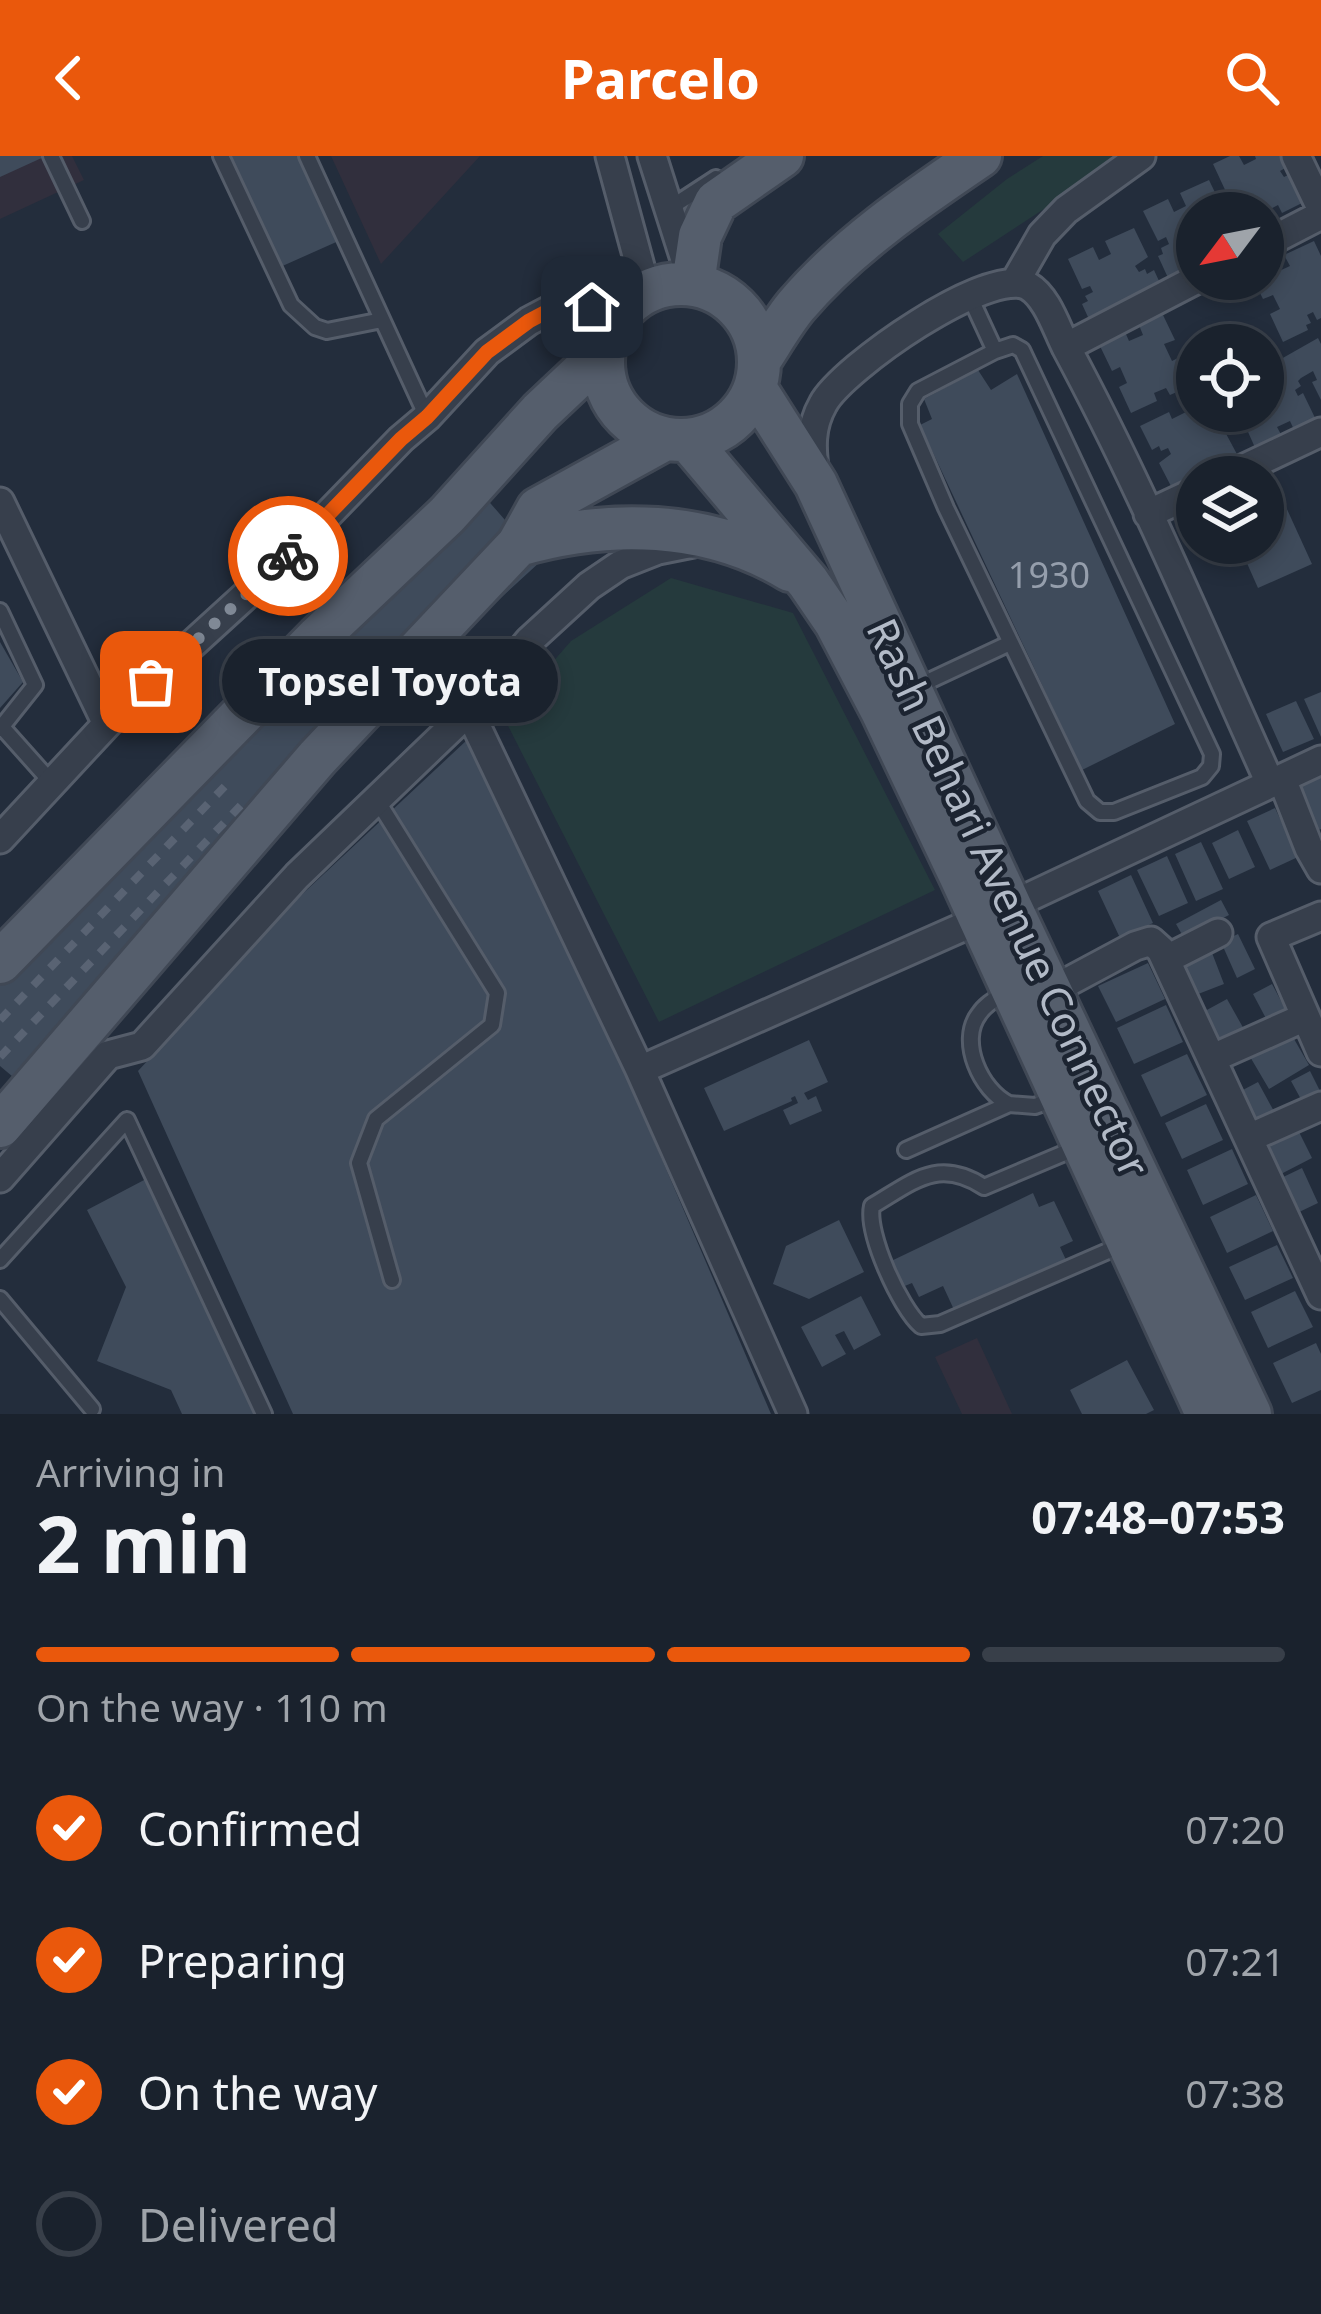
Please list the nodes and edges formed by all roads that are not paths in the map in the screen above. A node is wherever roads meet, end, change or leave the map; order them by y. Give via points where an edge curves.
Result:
1 (51, 156) edge
2 (221, 156) edge
3 (307, 156) edge
4 (610, 156) edge
5 (652, 156) edge
6 (782, 156) edge
7 (980, 156) edge
8 (1141, 156) edge
9 (1296, 156) edge
10 (729, 169) dead end
11 (670, 208) junction
12 (1321, 211) edge
13 (82, 221) dead end
14 (1284, 233) edge
15 (1015, 281) junction
16 (693, 284) junction
17 (1176, 290) edge
18 (970, 297) junction
19 (624, 314) junction
20 (382, 320) junction
21 (1066, 347) junction
22 (995, 351) junction
23 (757, 375) junction
24 (427, 417) junction
25 (1321, 432) edge
26 (677, 440) junction
27 (1270, 456) edge
28 (816, 484) junction
29 (1176, 501) edge
30 (0, 502) edge
31 (1148, 514) junction
32 (715, 538) junction
33 (518, 545) junction
34 (808, 582) junction
35 (0, 611) edge
36 (1010, 643) junction
37 (909, 690) junction
38 (470, 711) junction
39 (107, 724) junction
40 (1, 728) edge
41 (1321, 760) edge
42 (1276, 781) junction
43 (52, 783) junction
44 (377, 800) junction
45 (0, 839) edge
46 (1321, 869) edge
47 (995, 913) junction
48 (1321, 916) edge
49 (1218, 933) dead end
50 (1167, 959) junction
51 (0, 962) edge
52 (1032, 990) junction
53 (1305, 1017) junction
54 (1321, 1052) edge
55 (1213, 1058) junction
56 (640, 1070) junction
57 (1062, 1097) junction
58 (1009, 1104) junction
59 (1321, 1106) edge
60 (0, 1126) edge
61 (1249, 1138) junction
62 (1084, 1144) junction
63 (906, 1150) dead end
64 (0, 1178) edge
65 (1309, 1237) edge
66 (1128, 1242) junction
67 (0, 1260) edge
68 (392, 1280) dead end
69 (1321, 1294) edge
70 (0, 1299) edge
71 (92, 1409) dead end
72 (1196, 1410) edge
73 (264, 1414) edge
74 (794, 1414) edge
75 (1250, 1414) edge

1 - 13 lane
2 - 20 lane via 291,305 327,332
3 - 20 lane
4 - 19 street
5 - 11 street
6 - 16 main road via 716,202 700,236
7 - 23 main road via 842,260 793,310
8 - 15 street via 1066,210
9 - 12 street
10 - 11 lane
11 - 16 street
12 - 14 street
15 - 18 street
15 - 21 street via 1040,297
16 - 19 main road via 666,285
16 - 23 main road via 738,308 757,342
17 - 21 street
18 - 22 lane
18 - 28 street via 928,317 834,388 813,426
19 - 24 street via 561,304 487,352
19 - 26 main road via 604,356 613,399 644,431
19 - 51 main road via 593,362 447,515
20 - 24 lane
21 - 31 street
22 - 36 lane via 918,391 910,424
22 - 36 lane via 1022,350 1211,766 1202,777 1100,812 1087,801
23 - 26 main road via 729,424
23 - 28 main road, Rash Behari Avenue Connector
24 - 39 street
25 - 27 street
26 - 33 main road via 538,509
26 - 34 main road
28 - 37 main road, Rash Behari Avenue Connector
29 - 31 street
30 - 39 street
31 - 42 street
32 - 33 main road via 618,528
32 - 34 main road
32 - 38 street via 658,550 589,586
33 - 60 main road via 316,758
34 - 47 main road
35 - 40 lane via 34,685
36 - 37 lane
37 - 47 main road, Rash Behari Avenue Connector
38 - 44 street
38 - 56 street
39 - 43 street
40 - 43 lane
41 - 42 street
42 - 46 street
42 - 47 street
43 - 45 street
44 - 64 street via 142,1046 108,1055
44 - 68 lane via 497,994 492,1025 376,1119 359,1163
47 - 52 main road, Rash Behari Avenue Connector
47 - 56 street
48 - 53 street via 1270,937
49 - 50 street
50 - 52 street via 1151,941
50 - 55 street
52 - 57 main road
52 - 58 lane via 980,1012 971,1029 977,1067
52 - 75 main road, Rash Behari Avenue Connector
53 - 54 street
53 - 55 street
55 - 61 street
56 - 74 street
57 - 58 lane
57 - 62 main road
58 - 63 lane
59 - 61 street
61 - 65 street
62 - 66 main road
62 - 66 lane via 984,1187 965,1174 920,1178 872,1206 872,1235 908,1316 921,1326 940,1324
65 - 69 street
66 - 72 main road
67 - 73 lane via 127,1120
70 - 71 lane

